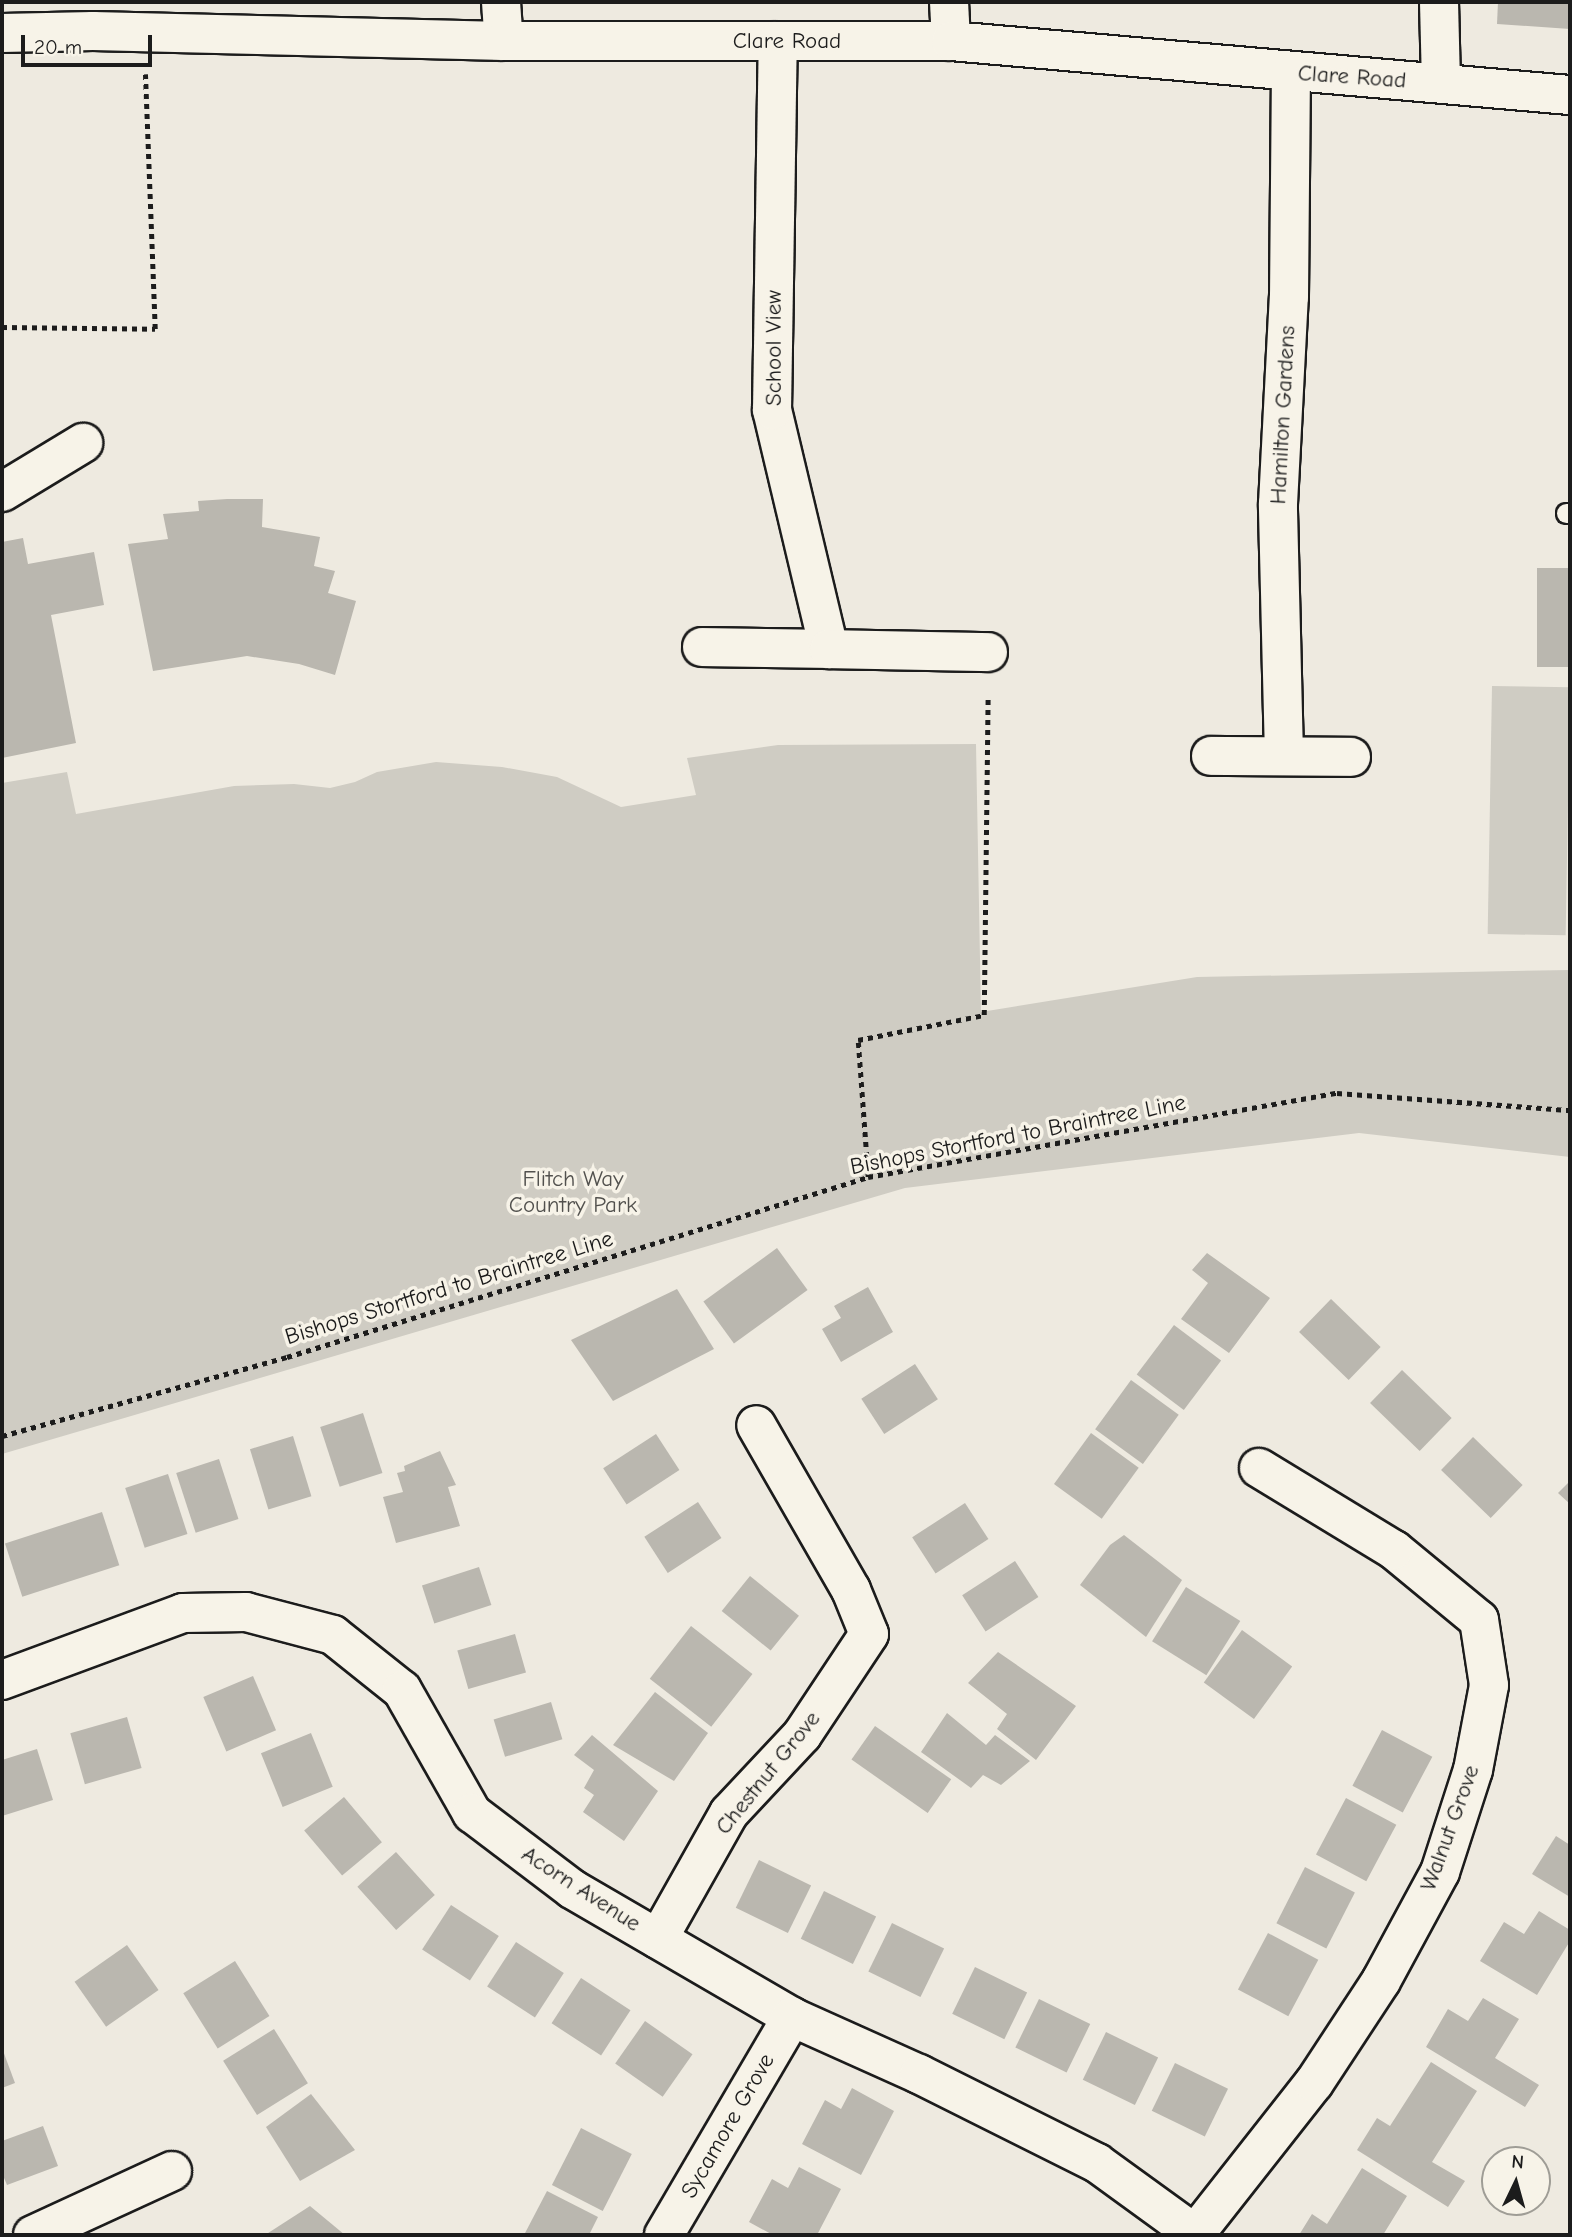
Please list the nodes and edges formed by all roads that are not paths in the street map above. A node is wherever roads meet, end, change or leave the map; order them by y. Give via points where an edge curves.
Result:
1 (500, 2) edge
2 (949, 2) edge
3 (1439, 2) edge
4 (92, 16) edge
5 (2, 33) edge
6 (504, 41) junction
7 (778, 41) junction
8 (951, 41) junction
9 (1291, 73) junction
10 (1441, 83) junction
11 (1570, 95) edge
12 (83, 443) dead end
13 (2, 492) edge
14 (702, 648) dead end
15 (829, 649) junction
16 (988, 652) road end
17 (1211, 756) dead end
18 (1284, 756) junction
19 (1351, 757) dead end
20 (756, 1426) dead end
21 (1259, 1468) dead end
22 (2, 1680) edge
23 (658, 1939) junction
24 (792, 2017) junction
25 (172, 2171) dead end
26 (33, 2235) edge
27 (664, 2235) edge
28 (1195, 2235) edge

1 - 6 street
2 - 8 street
3 - 10 street
4 - 5 street, Clare Road
4 - 6 street, Clare Road via 143,34
6 - 7 street, Clare Road
7 - 8 street, Clare Road
7 - 15 street, School View via 772,410
8 - 9 street, Clare Road
9 - 10 street, Clare Road
9 - 18 street, Hamilton Gardens via 1289,297 1278,504
10 - 11 street, Clare Road
12 - 13 street
14 - 15 street
15 - 16 street
17 - 18 street
18 - 19 street
20 - 23 street, Chestnut Grove via 851,1590 869,1634 802,1735 729,1814
21 - 28 street, Walnut Grove via 1394,1550 1479,1620 1489,1685 1473,1770 1440,1872 1381,1982 1314,2083
22 - 23 street, Acorn Avenue via 183,1614 246,1612 333,1635 402,1690 472,1813 572,1889
23 - 24 street, Acorn Avenue
24 - 27 street, Sycamore Grove
24 - 28 street, Acorn Avenue via 1097,2162
25 - 26 street

